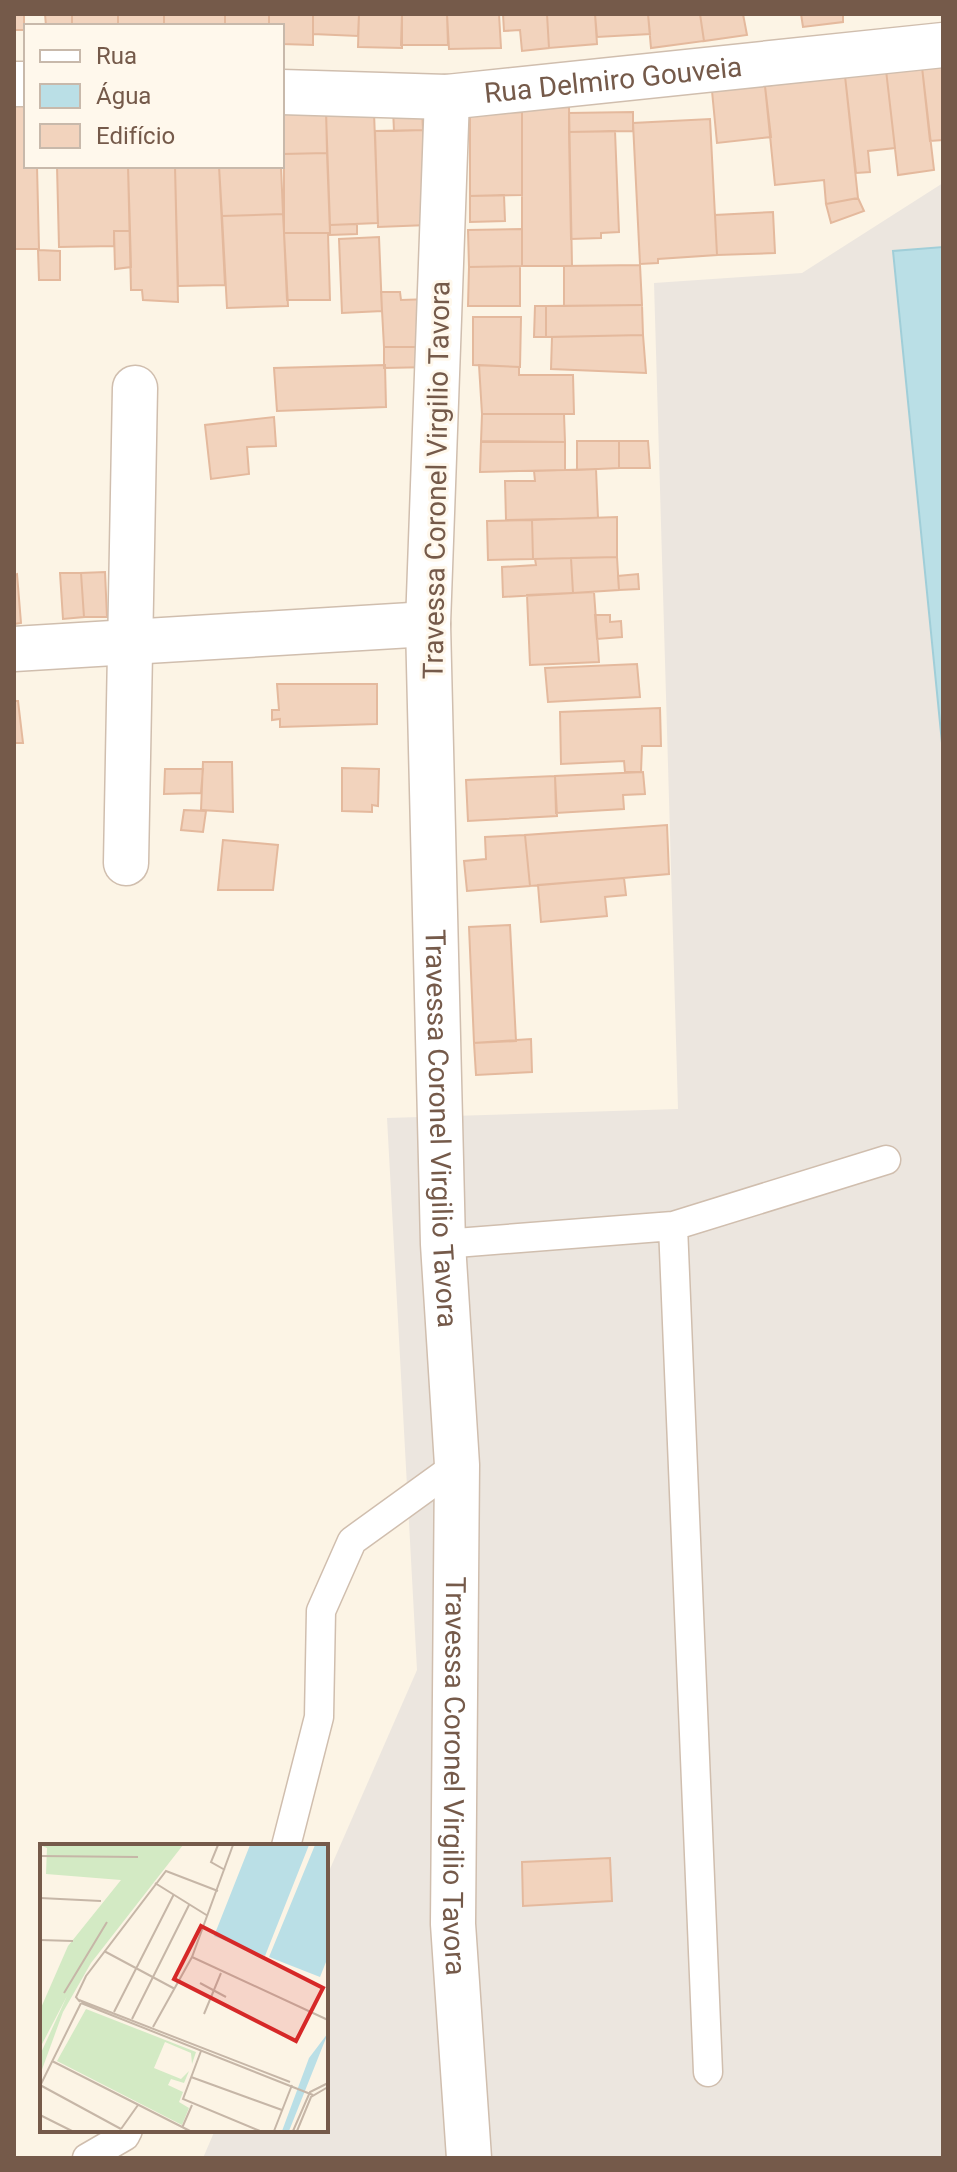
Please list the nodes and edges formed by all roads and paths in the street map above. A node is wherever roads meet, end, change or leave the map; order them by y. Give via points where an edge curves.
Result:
1 (943, 45) edge
2 (284, 92) edge
3 (447, 97) junction
4 (135, 388) dead end
5 (428, 624) junction
6 (132, 641) junction
7 (14, 649) edge
8 (126, 863) dead end
9 (886, 1160) dead end
10 (673, 1226) junction
11 (443, 1244) junction
12 (457, 1465) junction
13 (287, 1844) edge
14 (708, 2072) dead end
15 (127, 2132) edge
16 (87, 2158) edge
17 (469, 2158) edge

1 - 3 street, Rua Delmiro Gouveia
2 - 3 street, Rua Delmiro Gouveia
3 - 5 street, Travessa Coronel Virgilio Tavora
4 - 6 street
5 - 6 street
5 - 11 street, Travessa Coronel Virgilio Tavora
6 - 7 street
6 - 8 street
9 - 10 lane
10 - 11 lane
10 - 14 lane
11 - 12 street, Travessa Coronel Virgilio Tavora
12 - 13 lane via 352,1541 321,1611 319,1717
12 - 17 street, Travessa Coronel Virgilio Tavora via 453,1924
15 - 16 lane

